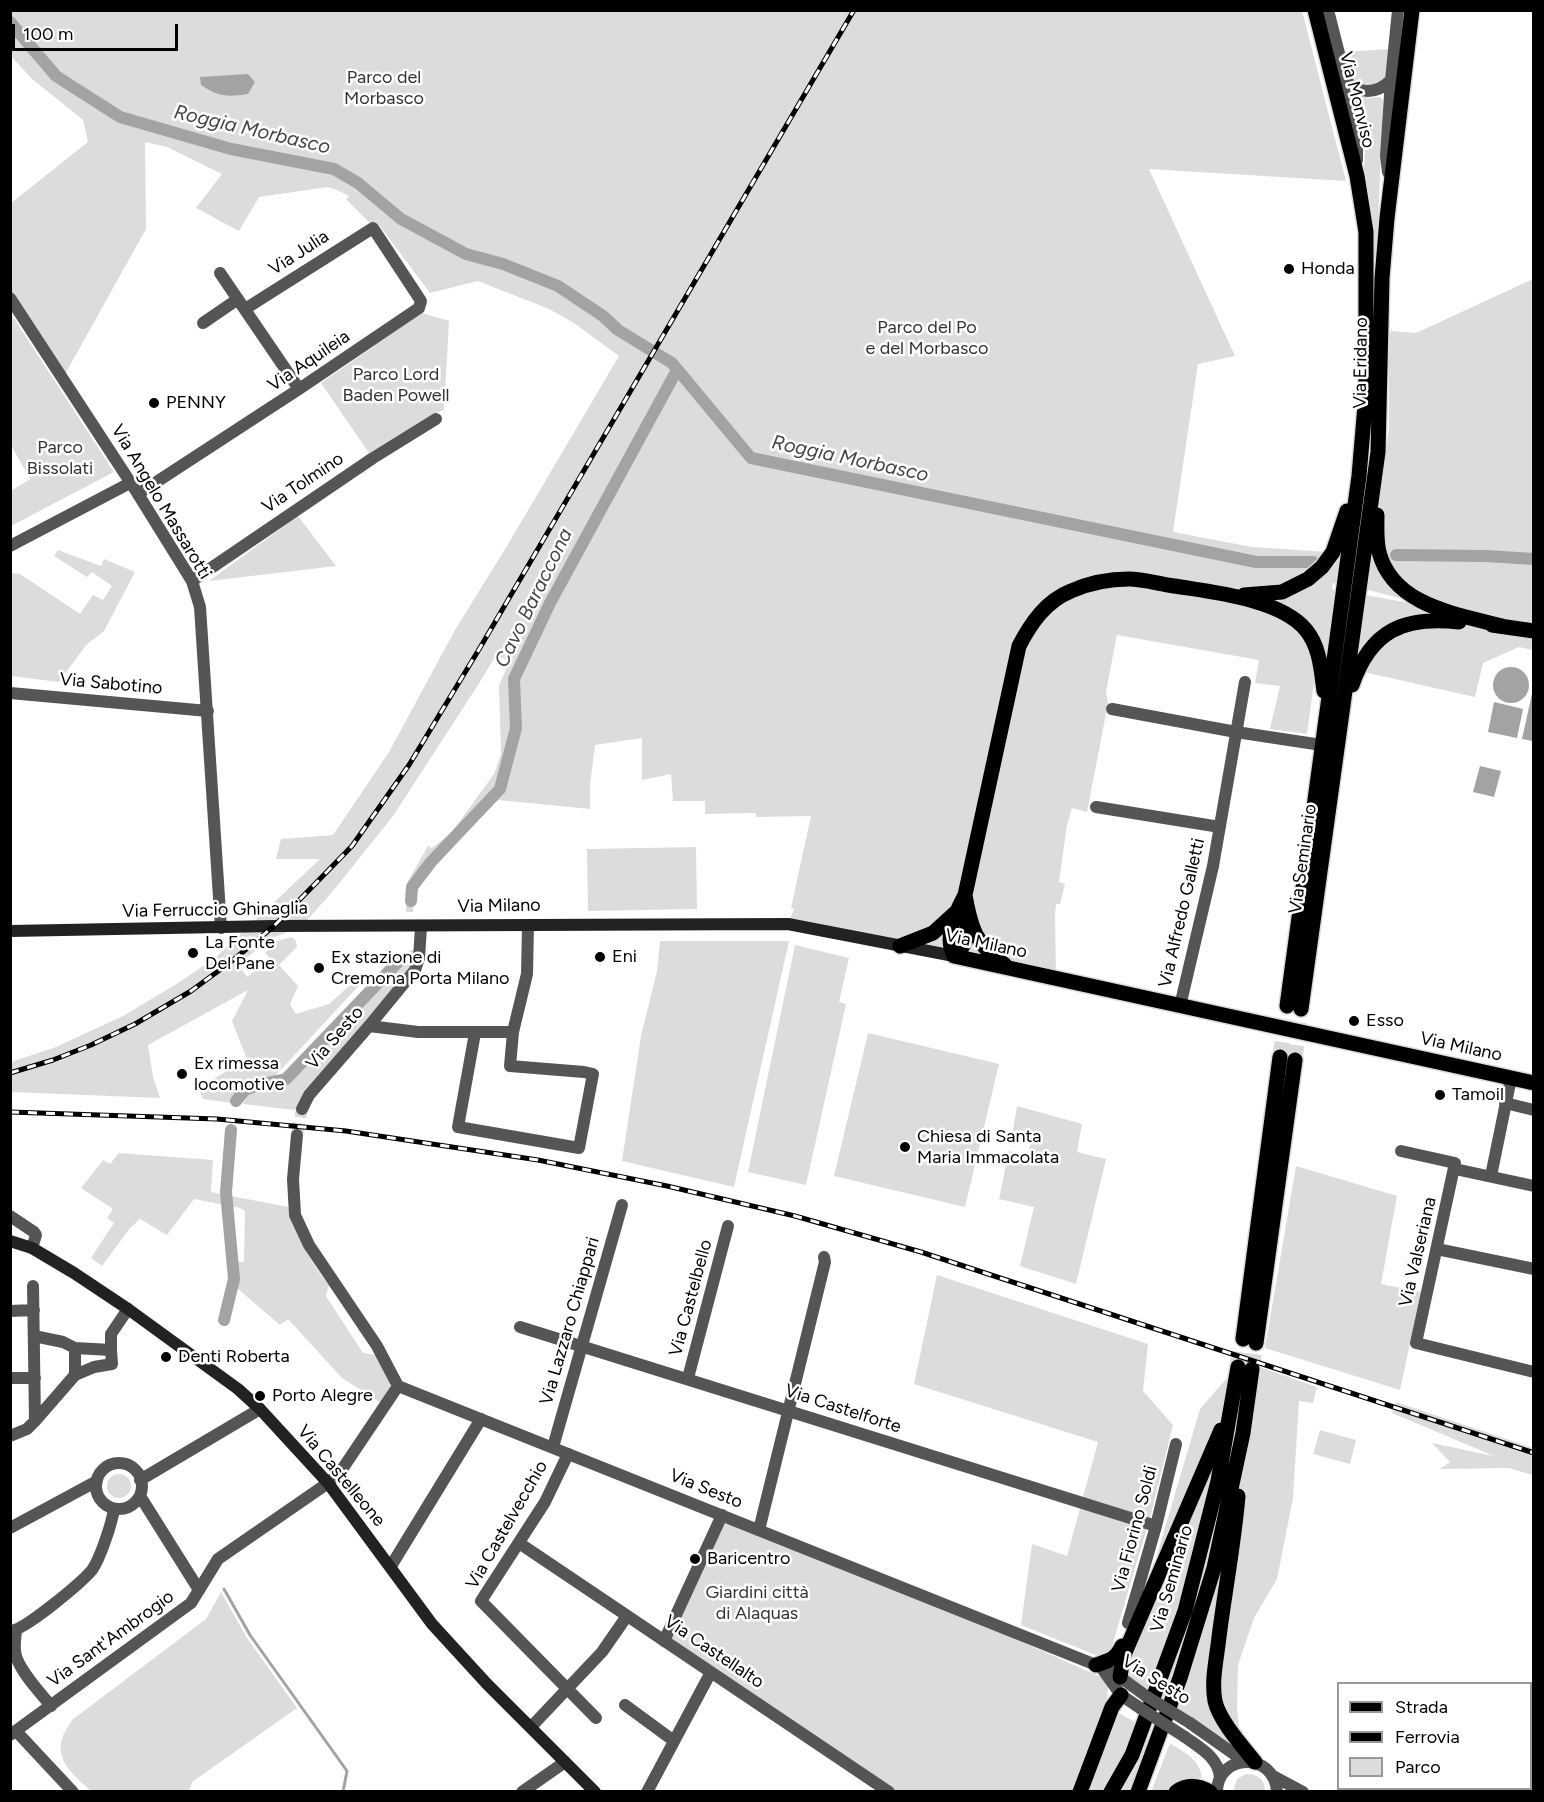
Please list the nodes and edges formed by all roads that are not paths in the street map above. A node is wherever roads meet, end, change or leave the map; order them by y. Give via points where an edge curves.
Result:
1 (1315, 10) edge
2 (1328, 10) edge
3 (1398, 10) edge
4 (1412, 10) edge
5 (1391, 80) junction
6 (1346, 81) junction
7 (1357, 176) junction
8 (1390, 188) junction
9 (1361, 199) joint
10 (373, 228) joint
11 (220, 273) dead end
12 (10, 298) edge
13 (241, 304) junction
14 (203, 323) dead end
15 (299, 389) junction
16 (436, 419) dead end
17 (1378, 452) junction
18 (1359, 476) junction
19 (130, 483) junction
20 (138, 494) junction
21 (10, 546) edge
22 (192, 581) junction
23 (1233, 595) junction
24 (1502, 626) junction
25 (1533, 631) edge
26 (1245, 682) dead end
27 (10, 693) edge
28 (1112, 709) dead end
29 (208, 711) junction
30 (1326, 712) junction
31 (1342, 715) junction
32 (1236, 732) junction
33 (1315, 744) dead end
34 (1096, 807) dead end
35 (1220, 827) junction
36 (962, 915) junction
37 (528, 925) junction
38 (421, 927) junction
39 (221, 928) junction
40 (10, 931) edge
41 (900, 946) junction
42 (954, 956) junction
43 (1011, 969) junction
44 (1180, 1006) junction
45 (369, 1026) junction
46 (513, 1032) junction
47 (475, 1033) junction
48 (1287, 1059) tunnel mouth
49 (1511, 1078) junction
50 (1533, 1083) edge
51 (1505, 1103) junction
52 (302, 1109) tunnel mouth
53 (1533, 1110) edge
54 (297, 1136) tunnel mouth
55 (1401, 1151) dead end
56 (1455, 1169) junction
57 (1491, 1176) junction
58 (1533, 1186) edge
59 (622, 1205) dead end
60 (10, 1216) edge
61 (728, 1226) dead end
62 (10, 1241) edge
63 (32, 1248) junction
64 (1437, 1249) junction
65 (825, 1257) dead end
66 (1533, 1269) edge
67 (33, 1286) dead end
68 (128, 1308) junction
69 (33, 1310) junction
70 (10, 1311) edge
71 (520, 1327) dead end
72 (34, 1336) junction
73 (1249, 1341) tunnel mouth
74 (582, 1346) junction
75 (75, 1348) junction
76 (111, 1350) junction
77 (1533, 1372) edge
78 (75, 1375) junction
79 (10, 1378) edge
80 (35, 1378) junction
81 (688, 1378) junction
82 (398, 1386) junction
83 (1232, 1405) junction
84 (260, 1409) junction
85 (788, 1410) junction
86 (481, 1419) junction
87 (35, 1422) junction
88 (1243, 1433) junction
89 (10, 1436) edge
90 (1176, 1444) dead end
91 (552, 1447) junction
92 (568, 1454) junction
93 (140, 1480) junction
94 (97, 1481) junction
95 (328, 1483) junction
96 (140, 1496) junction
97 (114, 1509) junction
98 (722, 1515) junction
99 (1156, 1526) junction
100 (10, 1528) edge
101 (759, 1530) junction
102 (519, 1543) junction
103 (391, 1566) junction
104 (199, 1590) junction
105 (627, 1616) junction
106 (1134, 1621) junction
107 (13, 1631) edge
108 (664, 1641) junction
109 (1099, 1667) junction
110 (711, 1672) junction
111 (1120, 1677) junction
112 (567, 1689) junction
113 (1121, 1695) junction
114 (1146, 1696) junction
115 (51, 1706) junction
116 (625, 1706) dead end
117 (596, 1718) dead end
118 (531, 1727) junction
119 (13, 1733) edge
120 (674, 1741) junction
121 (1250, 1761) junction
122 (566, 1762) junction
123 (1273, 1776) junction
124 (1220, 1777) junction
125 (73, 1791) edge
126 (522, 1791) edge
127 (595, 1791) edge
128 (646, 1791) edge
129 (889, 1791) edge
130 (1080, 1791) edge
131 (1111, 1791) edge
132 (1138, 1791) edge
133 (1176, 1791) edge
134 (1210, 1791) edge
135 (1218, 1791) edge
136 (1277, 1791) edge
137 (1303, 1791) edge

1 - 7 main road, Via Monviso
2 - 6 street
3 - 5 street
4 - 8 main road, Via Eridano
5 - 6 street via 1370,92
5 - 8 street via 1386,156
6 - 7 street via 1357,134
7 - 9 main road, Via Monviso
8 - 17 main road, Via Eridano via 1382,278
9 - 18 main road, Via Eridano via 1367,269 1366,394
10 - 13 street, Via Julia
10 - 15 street, Via Aquileia via 422,301 419,308
11 - 13 street
12 - 19 street, Via Angelo Massarotti
13 - 14 street, Via Julia
13 - 15 street
15 - 20 street, Via Aquileia
16 - 22 street, Via Tolmino
17 - 24 main road via 1377,539 1390,576 1402,590 1420,601
17 - 31 main road, Via Eridano
18 - 23 main road via 1333,552 1322,567 1282,592
18 - 30 main road, Via Eridano
19 - 20 street, Via Angelo Massarotti
19 - 21 street
20 - 22 street, Via Angelo Massarotti
22 - 29 street, Via Angelo Massarotti via 200,607
23 - 30 main road via 1276,609 1294,618 1306,631 1320,660
23 - 36 main road via 1129,579 1096,582 1071,591 1042,611 1019,646
24 - 25 main road
24 - 31 main road via 1442,620 1398,627 1364,657
26 - 32 street, Via Alfredo Galletti
27 - 29 street, Via Sabotino
28 - 32 street
29 - 39 street, Via Angelo Massarotti
30 - 31 main road, Via Seminario via 1294,1008
32 - 33 street
32 - 35 street, Via Alfredo Galletti
34 - 35 street, Via Alfredo Galletti
35 - 44 street, Via Alfredo Galletti
36 - 41 main road via 933,933
36 - 42 main road via 949,938
36 - 43 main road via 990,954
37 - 38 main road, Via Milano
37 - 41 main road, Via Milano via 788,924
37 - 46 street via 528,974
38 - 39 main road, Via Ferruccio Ghinaglia
38 - 45 street, Via Sesto via 415,970
39 - 40 main road, Via Ferruccio Ghinaglia
41 - 42 main road, Via Milano
42 - 43 main road, Via Milano
43 - 44 main road, Via Milano
44 - 49 main road, Via Milano
45 - 47 street
45 - 52 street, Via Sesto via 309,1095
46 - 47 street
46 - 47 street via 510,1066 594,1074 579,1148 458,1127
48 - 73 main road
49 - 50 main road, Via Milano
49 - 51 street
51 - 53 street
51 - 57 street
54 - 82 street via 293,1179 296,1215 309,1245 377,1346
55 - 56 street via 1455,1163
56 - 57 street
56 - 64 street, Via Valseriana
57 - 58 street
59 - 74 street, Via Lazzaro Chiappari
60 - 63 street via 34,1232
61 - 81 street, Via Castelbello
62 - 63 main road, Via Castelleone
63 - 68 main road, Via Castelleone
64 - 66 street
64 - 77 street, Via Valseriana via 1416,1344
65 - 85 street
67 - 69 street
68 - 76 street via 111,1334
68 - 84 main road, Via Castelleone
69 - 70 street
69 - 72 street
71 - 74 street, Via Castelforte
72 - 75 street
72 - 80 street
74 - 81 street, Via Castelforte
74 - 91 street, Via Lazzaro Chiappari
75 - 76 street
75 - 78 street
76 - 78 street via 112,1364
78 - 87 street
79 - 80 street
80 - 87 street
81 - 85 street, Via Castelforte
82 - 86 street, Via Sesto
82 - 95 street, Via Sant'Ambrogio via 341,1471
83 - 88 main road, Via Seminario via 1245,1368
83 - 106 main road
83 - 131 main road, Via Seminario via 1218,1481 1185,1611 1132,1755
84 - 93 street
84 - 95 main road, Via Castelleone
85 - 99 street, Via Castelforte
85 - 101 street
86 - 91 street, Via Sesto
86 - 103 street
87 - 89 street via 27,1430
88 - 121 main road via 1214,1687 1217,1708
88 - 132 main road, Via Seminario via 1214,1568 1180,1678
90 - 99 street, Via Fiorino Soldi
91 - 92 street, Via Sesto
92 - 98 street, Via Sesto
92 - 102 street, Via Castelvecchio via 545,1502
93 - 94 street via 133,1468 121,1463 104,1468
93 - 96 street
94 - 97 street via 98,1497
94 - 100 street
95 - 103 main road, Via Castelleone
95 - 104 street, Via Sant'Ambrogio via 218,1559
96 - 97 street via 124,1509
96 - 104 street
97 - 107 street via 93,1569 61,1598
98 - 101 street, Via Sesto
98 - 108 street
99 - 106 street, Via Fiorino Soldi
101 - 109 street, Via Sesto
102 - 105 street, Via Castellalto
102 - 112 street, Via Castelvecchio via 481,1601
103 - 118 main road, Via Castelleone via 432,1624
104 - 115 street, Via Sant'Ambrogio via 191,1603
105 - 108 street, Via Castellalto
105 - 112 street via 602,1652
106 - 109 main road via 1118,1655
106 - 111 main road
107 - 115 street via 17,1659
108 - 110 street, Via Castellalto
109 - 111 street, Via Sesto
109 - 113 street
110 - 120 street
110 - 129 street, Via Castellalto
111 - 113 street
111 - 114 street, Via Sesto
112 - 117 street
112 - 118 street
113 - 114 street via 1133,1692
113 - 124 street, Via Sesto, bridge via 1214,1759
113 - 130 main road via 1112,1707
114 - 121 street, Via Sesto, bridge
115 - 119 street, Via Sant'Ambrogio
116 - 120 street
118 - 122 main road, Via Castelleone
119 - 125 street
120 - 128 street
121 - 123 street, Via Sesto via 1264,1766
121 - 124 street via 1235,1764
122 - 126 street
122 - 127 main road, Via Castelleone
123 - 136 street
123 - 137 street, Via Sesto
124 - 135 street
133 - 134 main road via 1192,1786

